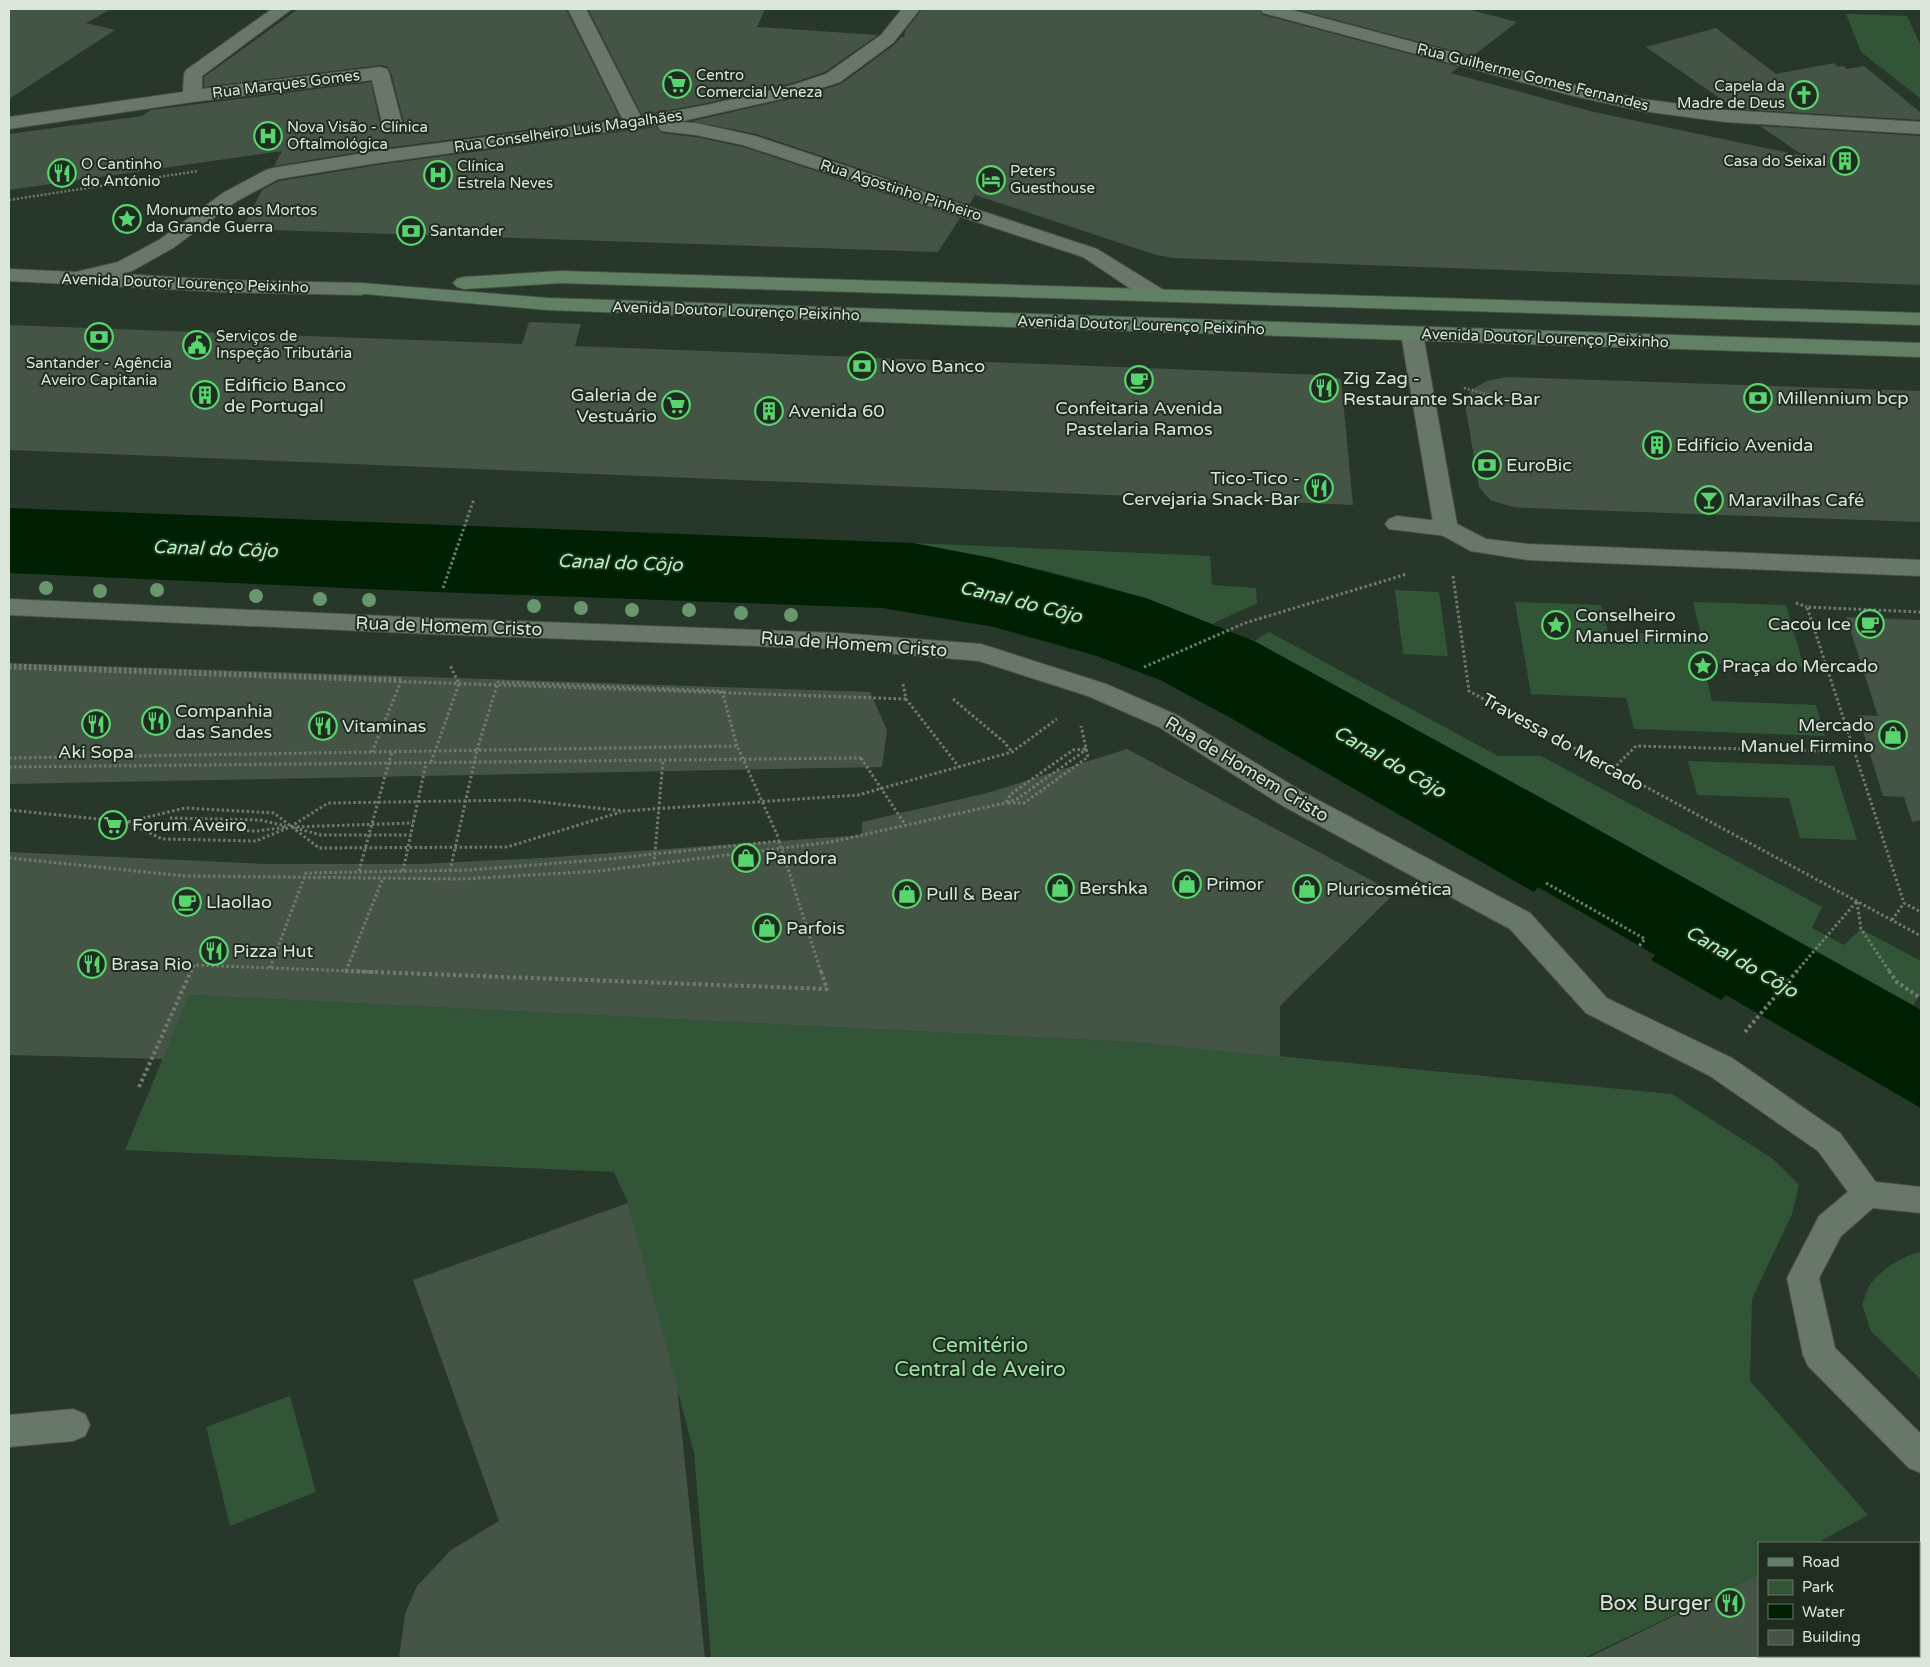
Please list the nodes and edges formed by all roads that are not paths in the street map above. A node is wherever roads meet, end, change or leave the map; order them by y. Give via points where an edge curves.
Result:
1 (283, 9) edge
2 (578, 9) edge
3 (911, 9) edge
4 (1269, 9) edge
5 (192, 96) junction
6 (9, 122) edge
7 (634, 124) junction
8 (1921, 128) edge
9 (396, 137) junction
10 (9, 275) edge
11 (73, 279) junction
12 (361, 289) junction
13 (1154, 294) junction
14 (1921, 319) edge
15 (1412, 334) junction
16 (1921, 350) edge
17 (1396, 524) dead end
18 (1446, 528) junction
19 (1921, 568) edge
20 (9, 607) edge
21 (1867, 1194) junction
22 (1921, 1200) edge
23 (74, 1426) dead end
24 (9, 1431) edge
25 (1921, 1457) edge

1 - 5 street, Rua Marques Gomes via 193,74
2 - 7 street
3 - 7 street, Rua Conselheiro Luís Magalhães via 887,39 833,78 721,108
4 - 8 street, Rua Guilherme Gomes Fernandes via 1581,92 1642,105 1725,116
5 - 6 street, Rua Marques Gomes
5 - 9 street, Rua Marques Gomes via 380,73
7 - 9 street, Rua Conselheiro Luís Magalhães
7 - 13 street, Rua Agostinho Pinheiro via 696,129 748,140 1090,254
9 - 11 street, Rua Conselheiro Luís Magalhães via 273,174 230,197 166,244 125,267
10 - 11 street, Avenida Doutor Lourenço Peixinho
11 - 12 street, Avenida Doutor Lourenço Peixinho
12 - 13 main road, Avenida Doutor Lourenço Peixinho via 561,277
12 - 15 main road, Avenida Doutor Lourenço Peixinho via 548,304
13 - 14 main road, Avenida Doutor Lourenço Peixinho via 1286,301
15 - 16 main road, Avenida Doutor Lourenço Peixinho
15 - 18 street
17 - 18 street
18 - 19 street via 1480,546 1528,552
20 - 21 street, Rua de Homem Cristo via 896,644 981,653 1097,690 1168,721 1293,799 1520,921 1596,1006 1721,1067 1783,1110 1829,1142
21 - 22 street
21 - 25 street via 1830,1226 1803,1278 1820,1355
23 - 24 street

